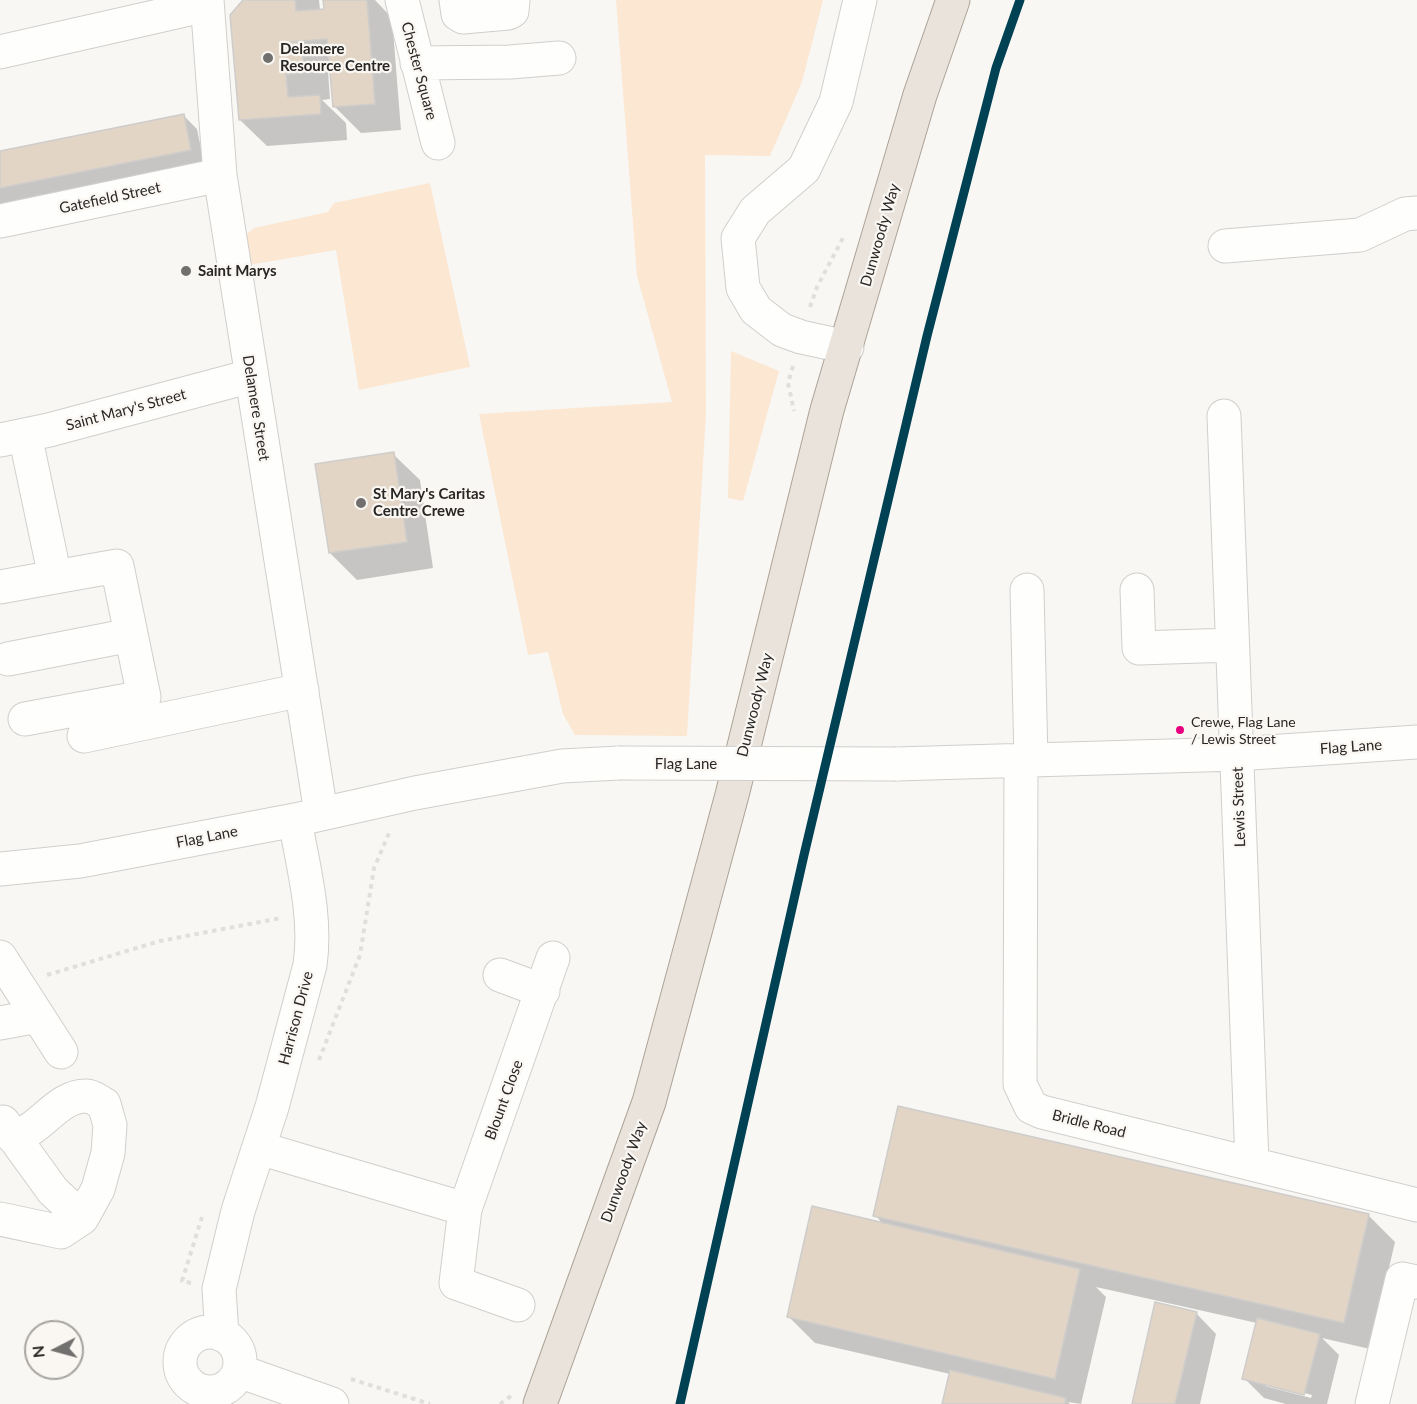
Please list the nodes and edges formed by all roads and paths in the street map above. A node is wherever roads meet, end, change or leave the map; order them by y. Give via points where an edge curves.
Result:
1 (402, 0) edge
2 (456, 0) edge
3 (513, 0) edge
4 (860, 0) edge
5 (953, 0) edge
6 (207, 2) edge
7 (0, 52) edge
8 (559, 58) dead end
9 (417, 63) junction
10 (438, 143) dead end
11 (220, 175) junction
12 (1417, 213) edge
13 (0, 222) edge
14 (1225, 246) dead end
15 (847, 347) junction
16 (251, 376) junction
17 (1224, 416) dead end
18 (12, 437) edge
19 (55, 578) junction
20 (0, 587) edge
21 (1027, 590) dead end
22 (1137, 590) dead end
23 (131, 634) junction
24 (1232, 645) junction
25 (8, 659) dead end
26 (302, 690) junction
27 (26, 719) dead end
28 (84, 736) dead end
29 (1417, 742) edge
30 (1237, 754) junction
31 (1026, 761) junction
32 (308, 816) junction
33 (394, 826) dead end
34 (0, 869) edge
35 (288, 918) dead end
36 (0, 957) edge
37 (554, 958) dead end
38 (500, 975) dead end
39 (17, 984) junction
40 (543, 991) junction
41 (38, 1016) junction
42 (0, 1023) edge
43 (61, 1052) dead end
44 (319, 1061) dead end
45 (7, 1127) edge
46 (259, 1148) junction
47 (1252, 1163) junction
48 (1417, 1205) edge
49 (465, 1209) junction
50 (238, 1211) junction
51 (0, 1219) edge
52 (71, 1225) junction
53 (1417, 1282) edge
54 (518, 1305) dead end
55 (222, 1335) junction
56 (188, 1342) junction
57 (239, 1371) junction
58 (199, 1398) edge
59 (332, 1404) edge
60 (540, 1404) edge
61 (1372, 1404) edge

1 - 9 street, Chester Square
2 - 3 street via 458,14 463,17 508,13 512,11
4 - 15 street via 836,102 804,170 755,211 738,238 743,288 756,310 782,330
5 - 15 main road, Dunwoody Way via 920,95
6 - 7 street
6 - 11 street, Delamere Street
8 - 9 street
9 - 10 street, Chester Square
11 - 13 street, Gatefield Street
11 - 16 street, Delamere Street
12 - 14 street via 1405,214 1360,235
15 - 60 main road, Dunwoody Way via 827,410 732,795 649,1102
16 - 18 street, Saint Mary's Street
16 - 26 street, Delamere Street
17 - 24 street, Lewis Street
18 - 19 street
19 - 20 street
19 - 23 street via 117,566
21 - 31 street, Bridle Road
22 - 24 street via 1139,648
23 - 25 street
23 - 27 street via 144,697
24 - 30 street, Lewis Street
26 - 28 street
26 - 32 street, Delamere Street
29 - 30 street, Flag Lane
30 - 31 street, Flag Lane
30 - 47 street, Lewis Street
31 - 32 street, Flag Lane, bridge via 562,766
31 - 47 street, Bridle Road via 1020,1084 1025,1097 1031,1107 1042,1112
32 - 34 street, Flag Lane via 80,861
32 - 46 street, Harrison Drive via 313,941
33 - 44 path via 374,868 360,955
35 - 39 path via 160,941
36 - 39 street
37 - 40 street, Blount Close
38 - 40 street
39 - 41 street
40 - 49 street, Blount Close
41 - 42 street
41 - 43 street
45 - 52 street
45 - 52 street via 24,1134 71,1099 89,1096 104,1104 110,1125 108,1153 98,1189
46 - 49 street
46 - 50 street, Harrison Drive
47 - 48 street, Bridle Road
49 - 54 street, Blount Close via 456,1283
50 - 55 street, Harrison Drive via 219,1289
50 - 56 street, Harrison Drive via 205,1287
51 - 52 street
53 - 61 street via 1402,1279
55 - 56 street via 206,1332
55 - 57 street via 237,1348
56 - 58 street via 180,1361 186,1380
57 - 58 street via 227,1387
57 - 59 street

